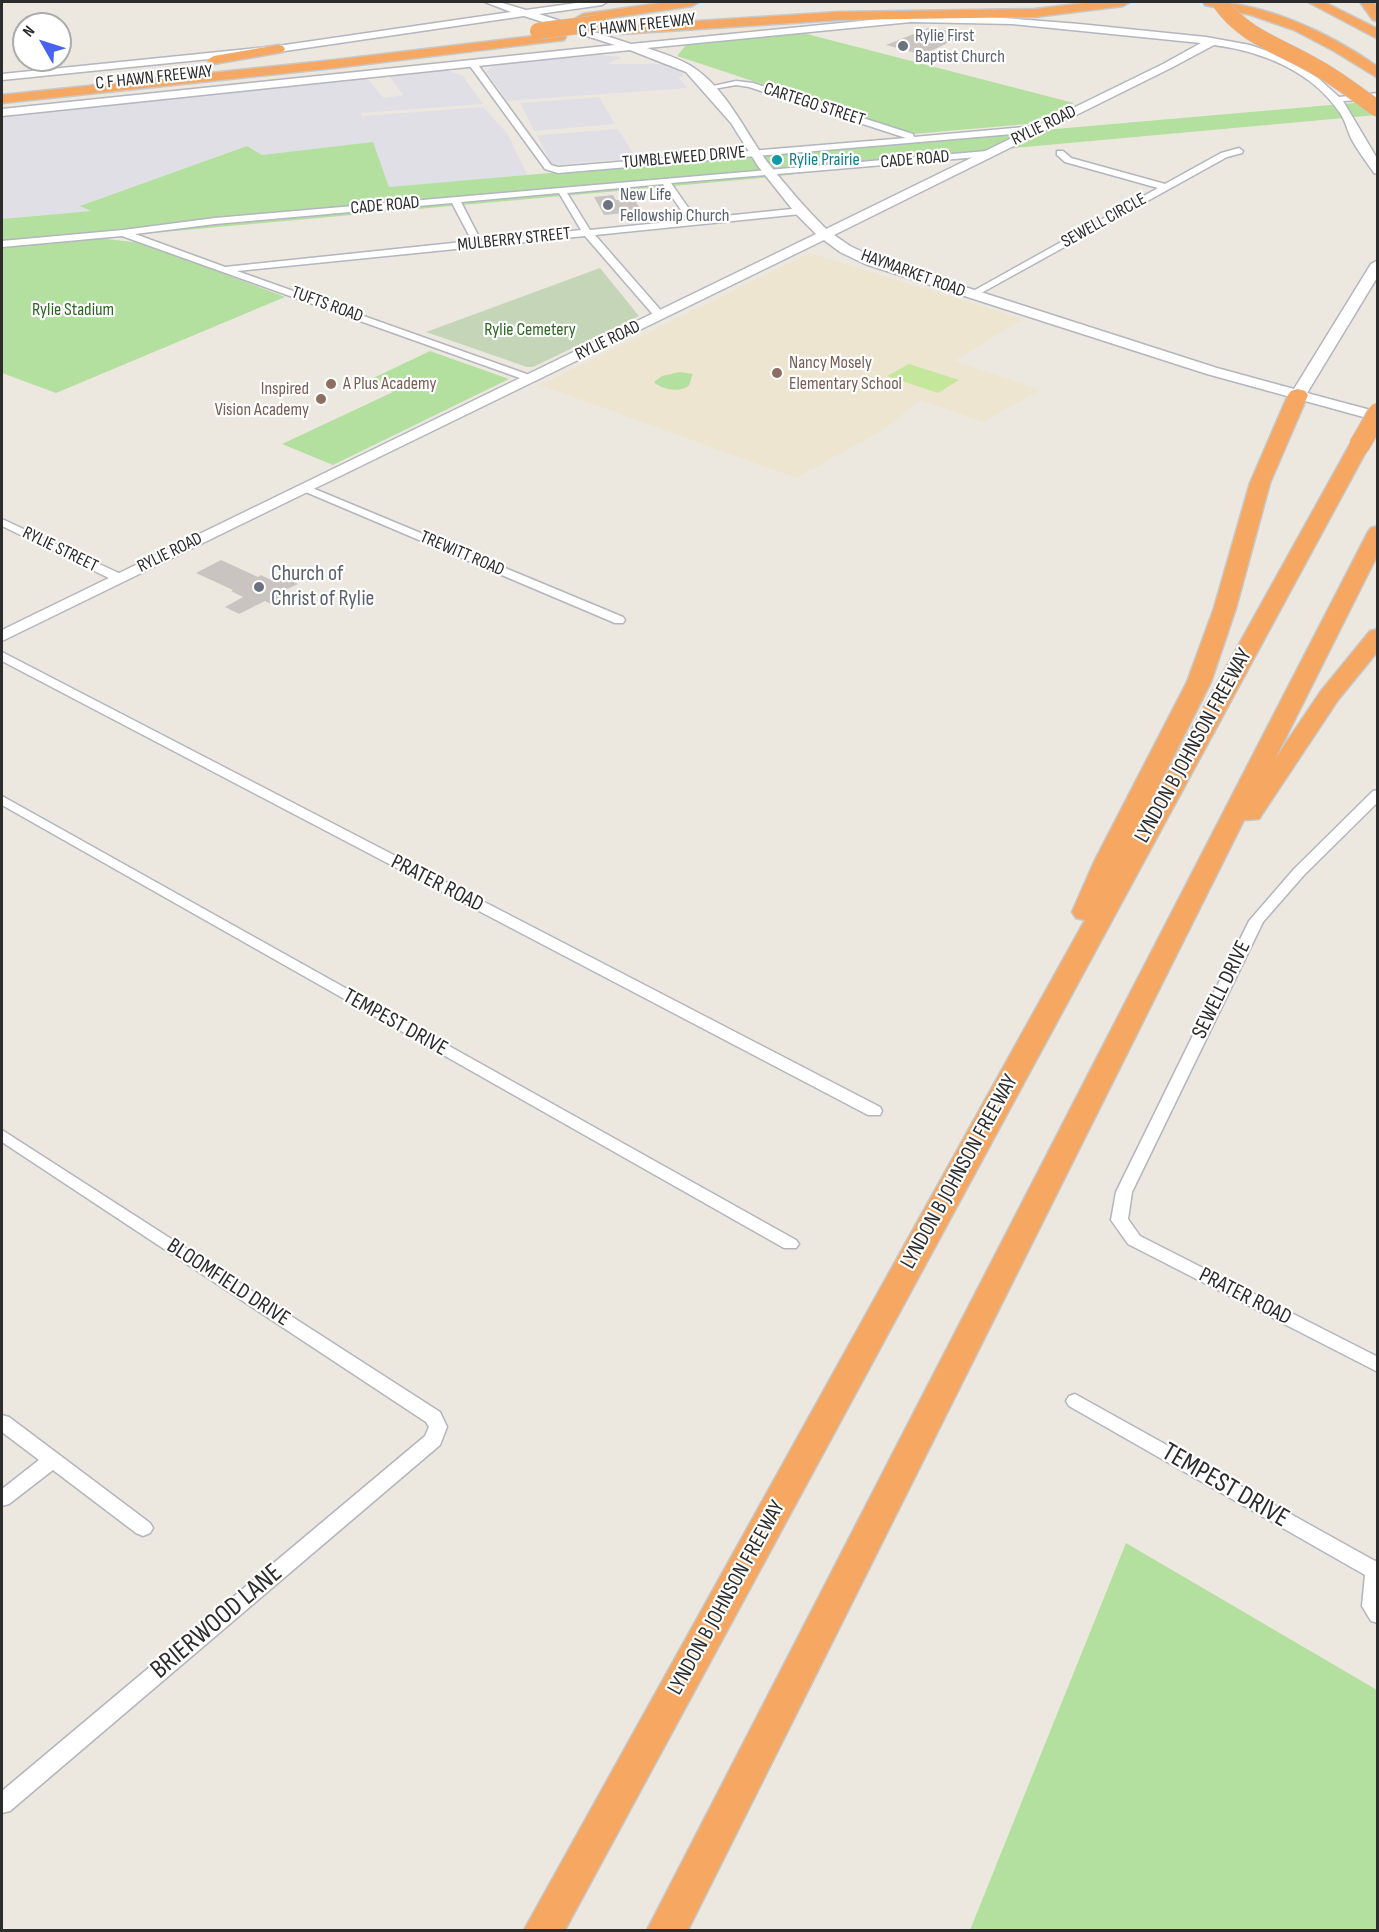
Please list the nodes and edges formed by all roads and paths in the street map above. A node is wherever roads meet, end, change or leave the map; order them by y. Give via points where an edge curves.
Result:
1 (490, 2) edge
2 (602, 2) edge
3 (692, 2) edge
4 (893, 2) edge
5 (907, 2) edge
6 (1120, 2) edge
7 (1210, 2) edge
8 (1220, 2) edge
9 (1272, 2) edge
10 (1315, 2) edge
11 (1366, 2) edge
12 (865, 4) junction
13 (746, 8) dead end
14 (523, 12) junction
15 (1377, 17) edge
16 (533, 29) junction
17 (620, 30) junction
18 (1377, 35) edge
19 (1212, 41) junction
20 (632, 47) junction
21 (278, 49) junction
22 (1377, 62) edge
23 (473, 64) junction
24 (1377, 74) edge
25 (2, 77) edge
26 (349, 77) junction
27 (104, 88) junction
28 (708, 88) junction
29 (2, 90) edge
30 (1377, 96) edge
31 (2, 99) edge
32 (1335, 99) junction
33 (1377, 109) edge
34 (2, 113) edge
35 (1036, 129) junction
36 (919, 138) junction
37 (756, 151) junction
38 (1239, 151) dead end
39 (1060, 153) dead end
40 (987, 154) junction
41 (1377, 170) edge
42 (770, 172) junction
43 (666, 182) junction
44 (1166, 187) junction
45 (562, 191) junction
46 (455, 200) junction
47 (801, 211) junction
48 (693, 221) junction
49 (587, 232) junction
50 (123, 233) junction
51 (825, 235) junction
52 (2, 244) edge
53 (477, 244) junction
54 (1377, 264) edge
55 (227, 269) junction
56 (971, 295) junction
57 (660, 316) junction
58 (531, 379) junction
59 (1298, 395) junction
60 (1377, 415) edge
61 (305, 488) junction
62 (2, 522) edge
63 (1377, 532) edge
64 (119, 578) junction
65 (619, 620) dead end
66 (2, 636) edge
67 (1377, 636) edge
68 (2, 656) edge
69 (1377, 795) edge
70 (2, 800) edge
71 (1180, 920) junction
72 (1003, 1093) junction
73 (874, 1111) dead end
74 (2, 1135) edge
75 (1119, 1220) joint
76 (790, 1244) dead end
77 (1377, 1365) edge
78 (1075, 1401) dead end
79 (2, 1422) edge
80 (433, 1440) joint
81 (53, 1460) junction
82 (2, 1499) edge
83 (143, 1528) dead end
84 (1376, 1570) edge
85 (1377, 1615) edge
86 (2, 1804) edge
87 (544, 1930) edge
88 (667, 1930) edge

1 - 14 street, HAYMARKET ROAD
2 - 14 street, C F HAWN FREEWAY
3 - 16 highway
4 - 12 highway, C F HAWN FREEWAY
5 - 12 highway
6 - 17 highway via 1035,13 850,15
7 - 24 highway via 1303,28 1344,49
8 - 33 highway, bridge via 1254,33 1307,61
9 - 22 highway via 1341,37
10 - 18 highway
11 - 15 highway
12 - 17 highway, C F HAWN FREEWAY
13 - 16 highway, C F HAWN FREEWAY, bridge
14 - 20 street, HAYMARKET ROAD
14 - 21 street, C F HAWN FREEWAY
16 - 29 highway, C F HAWN FREEWAY
17 - 27 highway, C F HAWN FREEWAY
19 - 20 street, C F HAWN FREEWAY via 1046,24 909,19
19 - 32 street, C F HAWN FREEWAY via 1248,48 1283,61
19 - 35 street, RYLIE ROAD
20 - 23 street, C F HAWN FREEWAY
20 - 28 street, HAYMARKET ROAD via 683,67
21 - 25 street, C F HAWN FREEWAY
21 - 29 highway
23 - 26 street, C F HAWN FREEWAY
23 - 37 street, TUMBLEWEED DRIVE via 548,167 569,169
26 - 27 highway
26 - 34 street, C F HAWN FREEWAY
27 - 31 highway, C F HAWN FREEWAY
28 - 36 street, CARTEGO STREET via 750,85
28 - 37 street, HAYMARKET ROAD
30 - 32 street
32 - 41 street
35 - 36 street, TUMBLEWEED DRIVE
35 - 40 street, RYLIE ROAD
36 - 37 street, TUMBLEWEED DRIVE
37 - 42 street, HAYMARKET ROAD
38 - 44 street, SEWELL CIRCLE via 1224,155
39 - 44 street via 1068,160
40 - 42 street, CADE ROAD
40 - 51 street, RYLIE ROAD
42 - 43 street, CADE ROAD
42 - 47 street, HAYMARKET ROAD
43 - 45 street, CADE ROAD
43 - 48 street
44 - 56 street, SEWELL CIRCLE
45 - 46 street, CADE ROAD
45 - 49 street
46 - 50 street, CADE ROAD via 170,225
46 - 53 street
47 - 48 street, MULBERRY STREET
47 - 51 street, HAYMARKET ROAD
48 - 49 street, MULBERRY STREET
49 - 53 street, MULBERRY STREET
49 - 57 street
50 - 52 street, CADE ROAD
50 - 55 street, TUFTS ROAD
51 - 56 street, HAYMARKET ROAD via 870,261
51 - 57 street, RYLIE ROAD
53 - 55 street, MULBERRY STREET
54 - 59 street
55 - 58 street, TUFTS ROAD
56 - 59 street, HAYMARKET ROAD
57 - 58 street, RYLIE ROAD
58 - 61 street, RYLIE ROAD
59 - 60 street, HAYMARKET ROAD
59 - 72 highway via 1260,483 1225,608 1199,682 1107,862
60 - 72 highway, LYNDON B JOHNSON FREEWAY, bridge
61 - 64 street, RYLIE ROAD
61 - 65 street, TREWITT ROAD
62 - 64 street, RYLIE STREET
63 - 71 highway
64 - 66 street, RYLIE ROAD
67 - 71 highway via 1329,696
68 - 73 street, PRATER ROAD
69 - 75 street, SEWELL DRIVE via 1256,921 1124,1192
70 - 76 street, TEMPEST DRIVE
71 - 88 highway
72 - 87 highway, LYNDON B JOHNSON FREEWAY
74 - 80 street, BLOOMFIELD DRIVE via 433,1417 438,1427
75 - 77 street, PRATER ROAD via 1134,1240
78 - 84 street, TEMPEST DRIVE
79 - 81 street
80 - 86 street, BRIERWOOD LANE
81 - 82 street
81 - 83 street
84 - 85 street via 1372,1606

